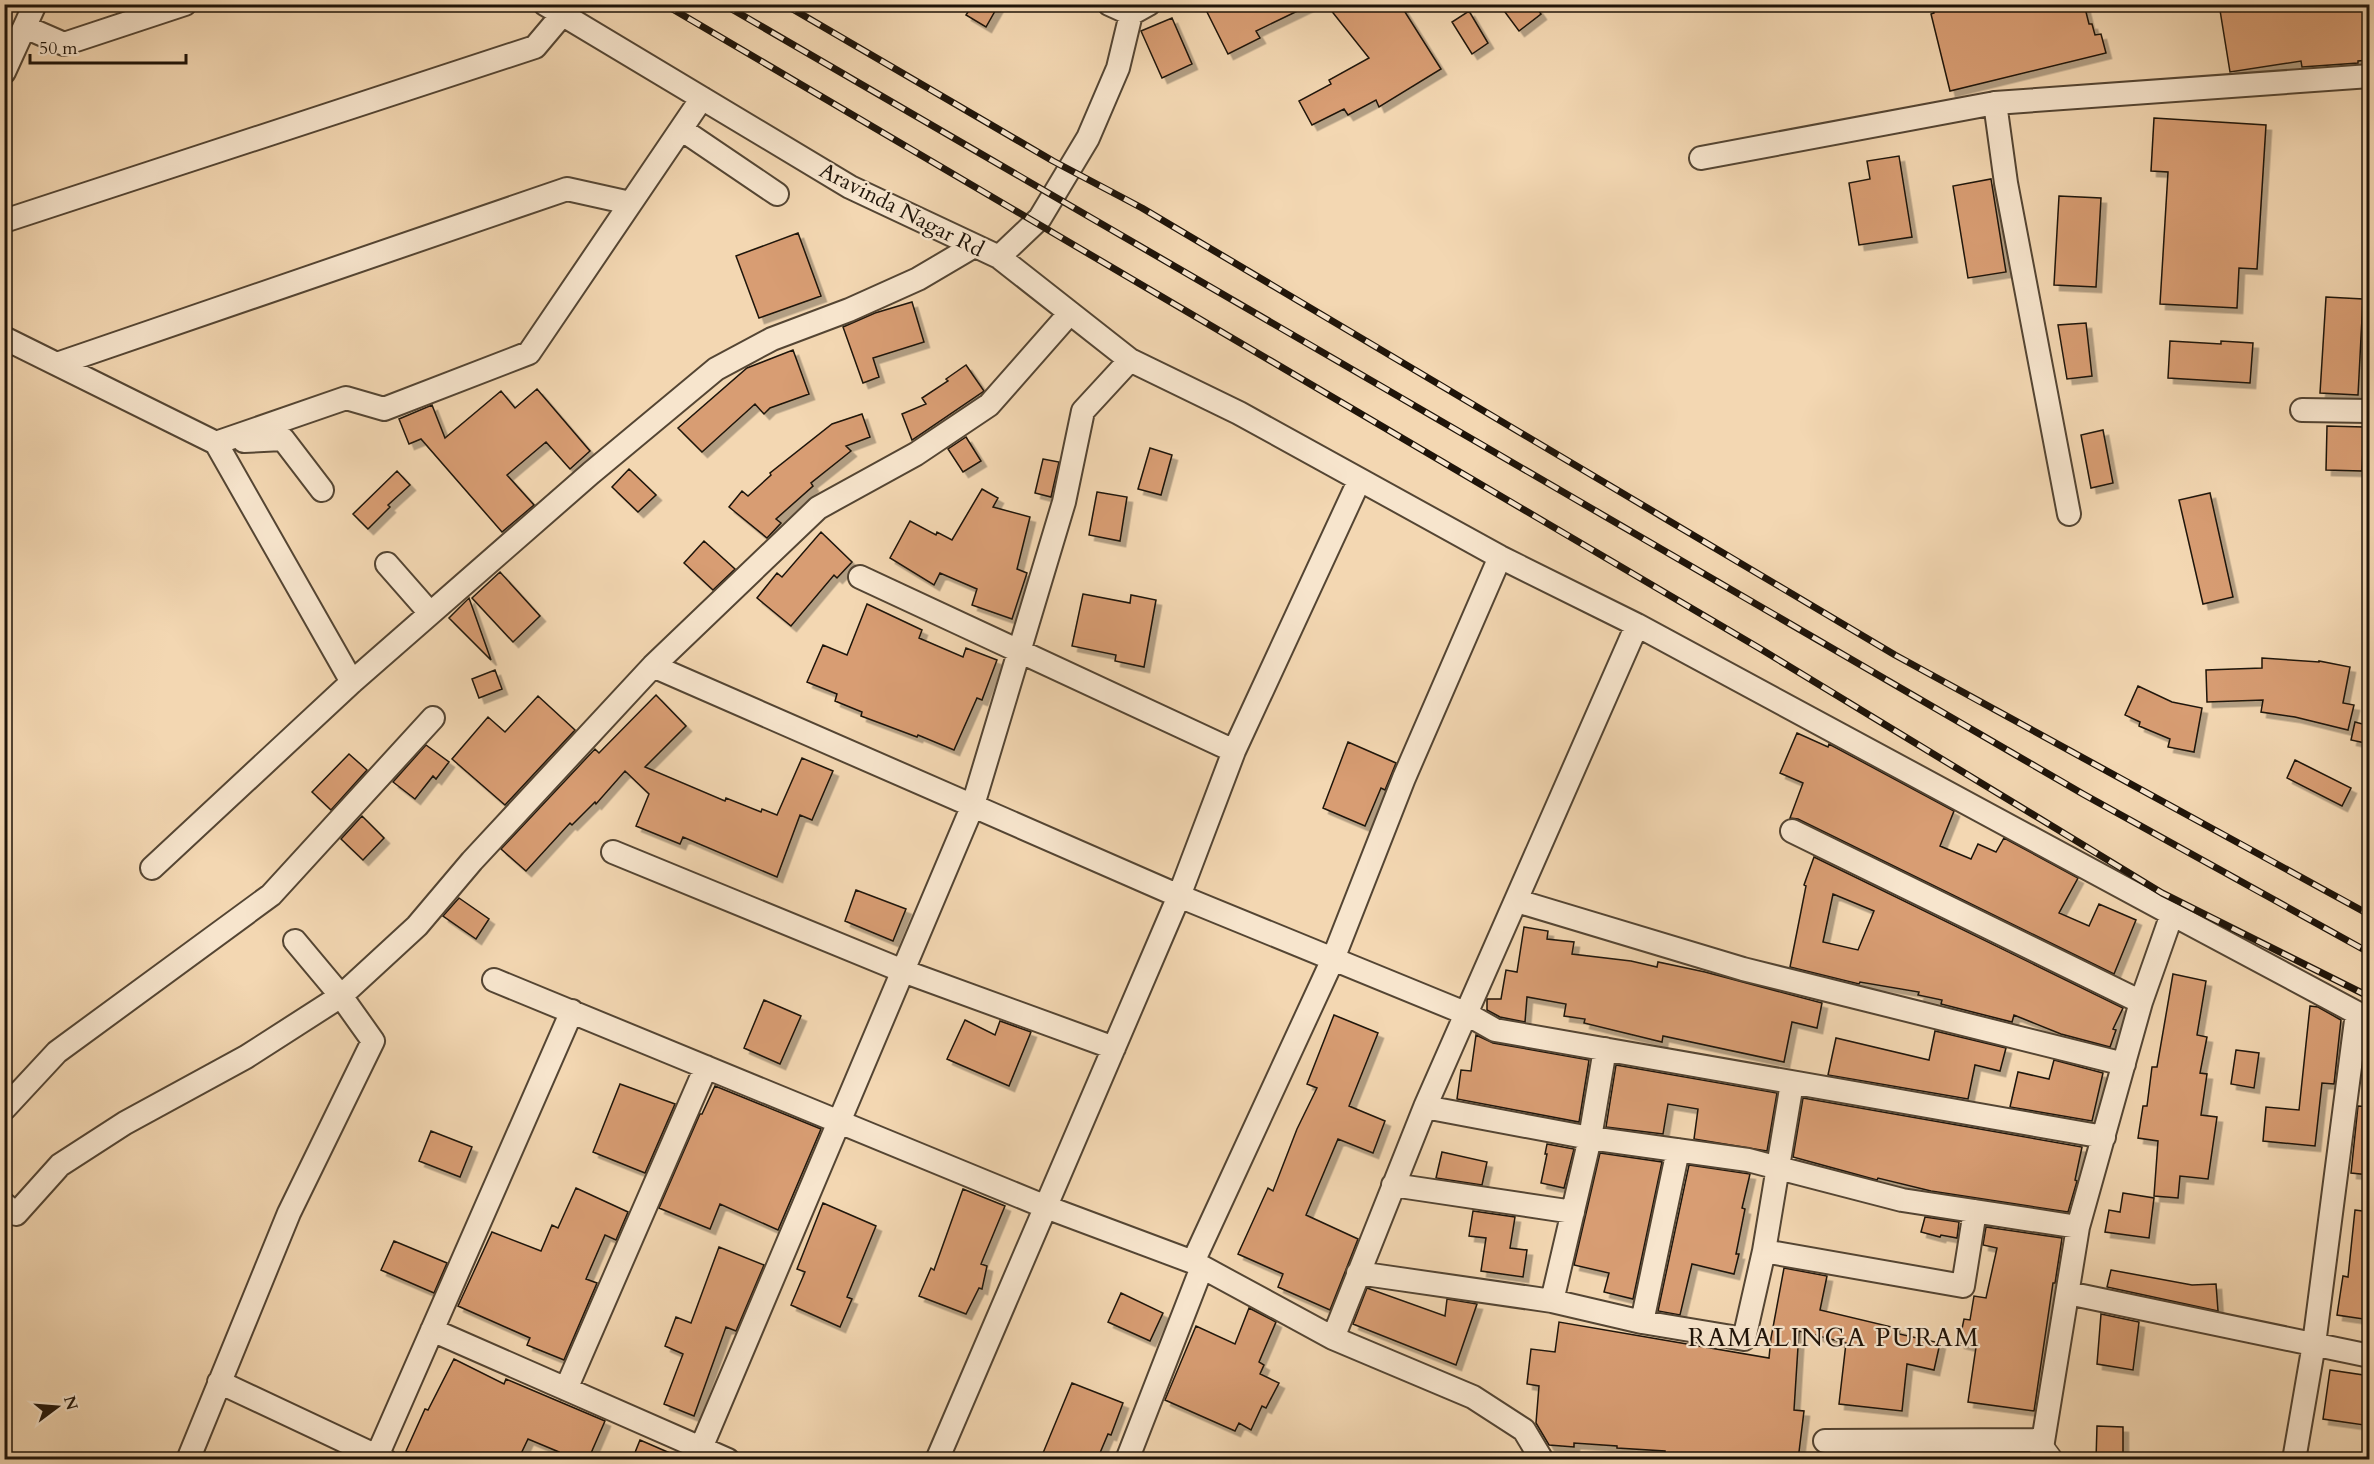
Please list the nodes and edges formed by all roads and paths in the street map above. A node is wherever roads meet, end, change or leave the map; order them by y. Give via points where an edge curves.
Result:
1 (35, 4) edge
2 (185, 4) edge
3 (1109, 4) edge
4 (1140, 9) edge
5 (554, 10) edge
6 (25, 27) junction
7 (4, 72) edge
8 (2370, 76) edge
9 (702, 98) junction
10 (1995, 103) junction
11 (681, 129) junction
12 (1701, 158) dead end
13 (777, 194) dead end
14 (630, 203) junction
15 (4, 221) edge
16 (974, 246) junction
17 (999, 257) junction
18 (1070, 313) junction
19 (4, 338) edge
20 (1130, 360) junction
21 (57, 364) junction
22 (2302, 410) dead end
23 (2370, 411) edge
24 (216, 443) junction
25 (1359, 481) junction
26 (322, 490) dead end
27 (2069, 514) dead end
28 (1500, 557) junction
29 (387, 564) dead end
30 (860, 577) dead end
31 (430, 613) junction
32 (1637, 625) junction
33 (1019, 651) junction
34 (653, 666) junction
35 (352, 682) junction
36 (433, 718) dead end
37 (1234, 751) junction
38 (973, 806) junction
39 (1792, 831) dead end
40 (614, 852) dead end
41 (152, 868) dead end
42 (1179, 896) junction
43 (1517, 901) junction
44 (2172, 914) junction
45 (295, 941) dead end
46 (1333, 959) junction
47 (903, 971) junction
48 (495, 980) dead end
49 (341, 996) junction
50 (2140, 1002) junction
51 (572, 1011) junction
52 (1465, 1013) junction
53 (2363, 1015) edge
54 (1114, 1048) junction
55 (1605, 1049) junction
56 (2124, 1064) junction
57 (706, 1066) junction
58 (1792, 1083) junction
59 (1425, 1107) junction
60 (4, 1109) edge
61 (840, 1122) junction
62 (2103, 1137) junction
63 (1590, 1138) junction
64 (1678, 1150) junction
65 (1779, 1168) junction
66 (1393, 1185) junction
67 (4, 1204) edge
68 (1046, 1207) junction
69 (1975, 1211) junction
70 (1573, 1212) junction
71 (2078, 1227) junction
72 (1764, 1251) junction
73 (1197, 1265) junction
74 (1358, 1273) junction
75 (2068, 1293) junction
76 (1552, 1300) junction
77 (1642, 1322) junction
78 (432, 1330) junction
79 (1333, 1338) junction
80 (2314, 1344) junction
81 (2370, 1356) edge
82 (219, 1382) junction
83 (566, 1389) junction
84 (1826, 1441) dead end
85 (701, 1448) junction
86 (2041, 1450) edge
87 (381, 1458) edge
88 (188, 1460) edge
89 (728, 1460) edge
90 (937, 1460) edge
91 (1127, 1460) edge
92 (1542, 1460) edge
93 (2058, 1460) edge
94 (2294, 1460) edge

1 - 6 street
2 - 6 street via 64,44
3 - 4 street
4 - 17 street, Aravinda Nagar Rd via 1088,138 1040,218
5 - 9 street, Aravinda Nagar Rd
5 - 15 street via 535,47
6 - 7 street
8 - 10 street
9 - 11 street
9 - 16 street, Aravinda Nagar Rd via 850,187
10 - 12 street
10 - 27 street via 2006,183
11 - 13 street
11 - 14 street
14 - 21 street via 567,189
14 - 24 street via 529,353 384,409 346,398
16 - 17 street, Aravinda Nagar Rd
16 - 31 street via 918,279 772,339 716,369
17 - 18 street
18 - 20 street
18 - 34 street via 989,405 916,454 818,508
19 - 21 street
20 - 25 street via 1239,413
20 - 33 street via 1083,411 1064,502
21 - 24 street
22 - 23 street
24 - 26 street via 283,439
24 - 35 street
25 - 28 street
25 - 37 street
28 - 32 street
28 - 46 street via 1404,778
29 - 31 street
30 - 33 street
31 - 35 street
32 - 43 street
32 - 44 street
33 - 37 street
33 - 38 street
34 - 38 street
34 - 49 street via 417,926
35 - 41 street
36 - 60 street via 271,895 57,1052
37 - 42 street
38 - 42 street
38 - 47 street
39 - 50 street
40 - 47 street
42 - 46 street
42 - 54 street
43 - 52 street
43 - 56 street via 1743,969
44 - 50 street
44 - 53 street
45 - 49 street
46 - 52 street
46 - 73 street
47 - 54 street
47 - 61 street
48 - 51 street
49 - 67 street via 246,1057 125,1123 60,1165 16,1214
49 - 82 street via 373,1041 289,1213
50 - 56 street
51 - 57 street
51 - 78 street
52 - 55 street via 1495,1030
52 - 59 street
53 - 80 street
54 - 68 street
55 - 58 street
55 - 63 street
56 - 62 street
57 - 61 street
57 - 83 street
58 - 62 street
58 - 65 street
59 - 63 street
59 - 66 street
61 - 68 street
61 - 85 street
62 - 71 street
63 - 64 street
63 - 70 street
64 - 65 street
64 - 77 street
65 - 69 street via 1902,1200
65 - 72 street
66 - 70 street
66 - 74 street
68 - 73 street
68 - 90 street
69 - 71 street
69 - 72 street via 1963,1286
70 - 76 street
71 - 75 street
72 - 77 street via 1744,1339
73 - 79 street
73 - 91 street
74 - 76 street
74 - 79 street
75 - 80 street
75 - 86 street
76 - 77 street
78 - 83 street
78 - 87 street
79 - 92 street via 1473,1397 1524,1430
80 - 81 street
80 - 94 street
82 - 87 street
82 - 88 street
83 - 85 street
84 - 86 street
85 - 89 street
86 - 93 lane

